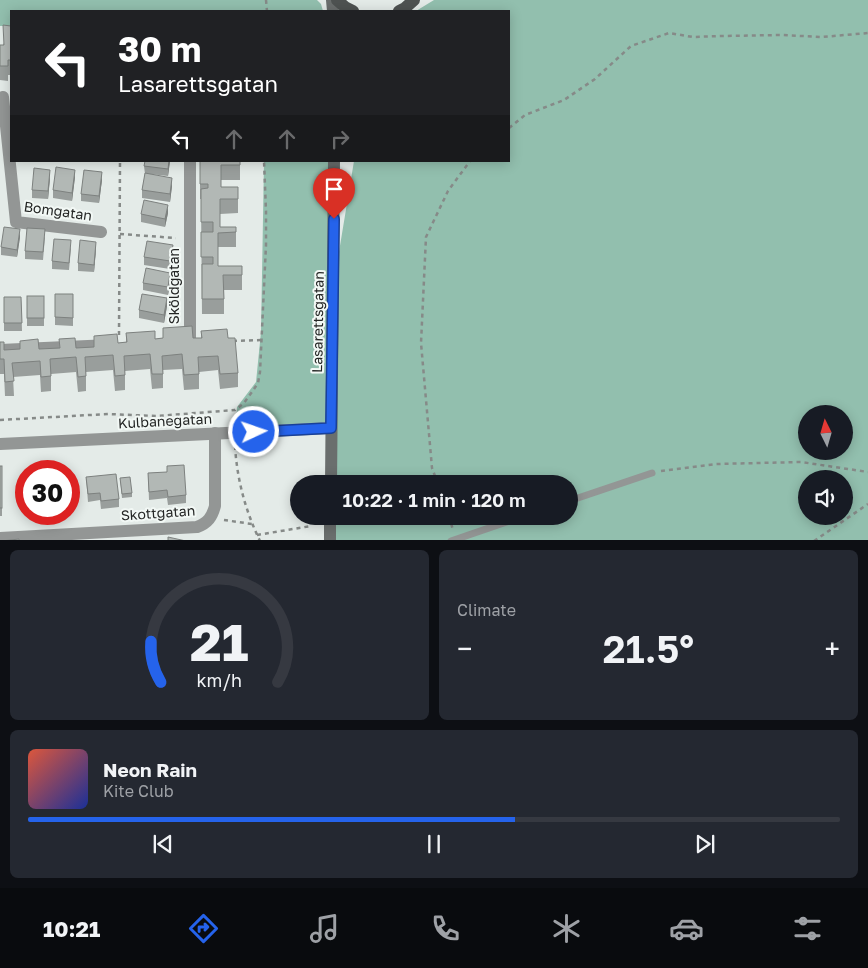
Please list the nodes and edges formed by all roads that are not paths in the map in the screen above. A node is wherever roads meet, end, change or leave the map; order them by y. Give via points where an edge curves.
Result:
1 (337, 0) edge
2 (414, 0) edge
3 (351, 10) edge
4 (400, 10) edge
5 (5, 97) edge
6 (10, 154) edge
7 (11, 162) edge
8 (190, 162) edge
9 (334, 162) edge
10 (101, 232) dead end
11 (172, 341) edge
12 (119, 344) edge
13 (0, 350) edge
14 (331, 428) junction
15 (215, 433) junction
16 (0, 444) edge
17 (652, 473) road end
18 (331, 475) edge
19 (578, 498) edge
20 (330, 525) edge
21 (497, 525) edge
22 (108, 536) edge
23 (0, 538) edge
24 (330, 540) edge
25 (451, 540) edge

1 - 3 main road
2 - 4 main road
5 - 6 street, Bomgatan
7 - 10 street, Bomgatan via 16,222
8 - 11 street, Sköldgatan via 190,340
9 - 14 street, Lasarettsgatan
12 - 13 street
14 - 15 street, Kulbanegatan
14 - 18 street, Lasarettsgatan
15 - 16 street, Kulbanegatan
15 - 22 street, Skottgatan via 215,506 210,519 197,527
17 - 19 lane
20 - 24 street
21 - 25 lane
22 - 23 street, Skottgatan

